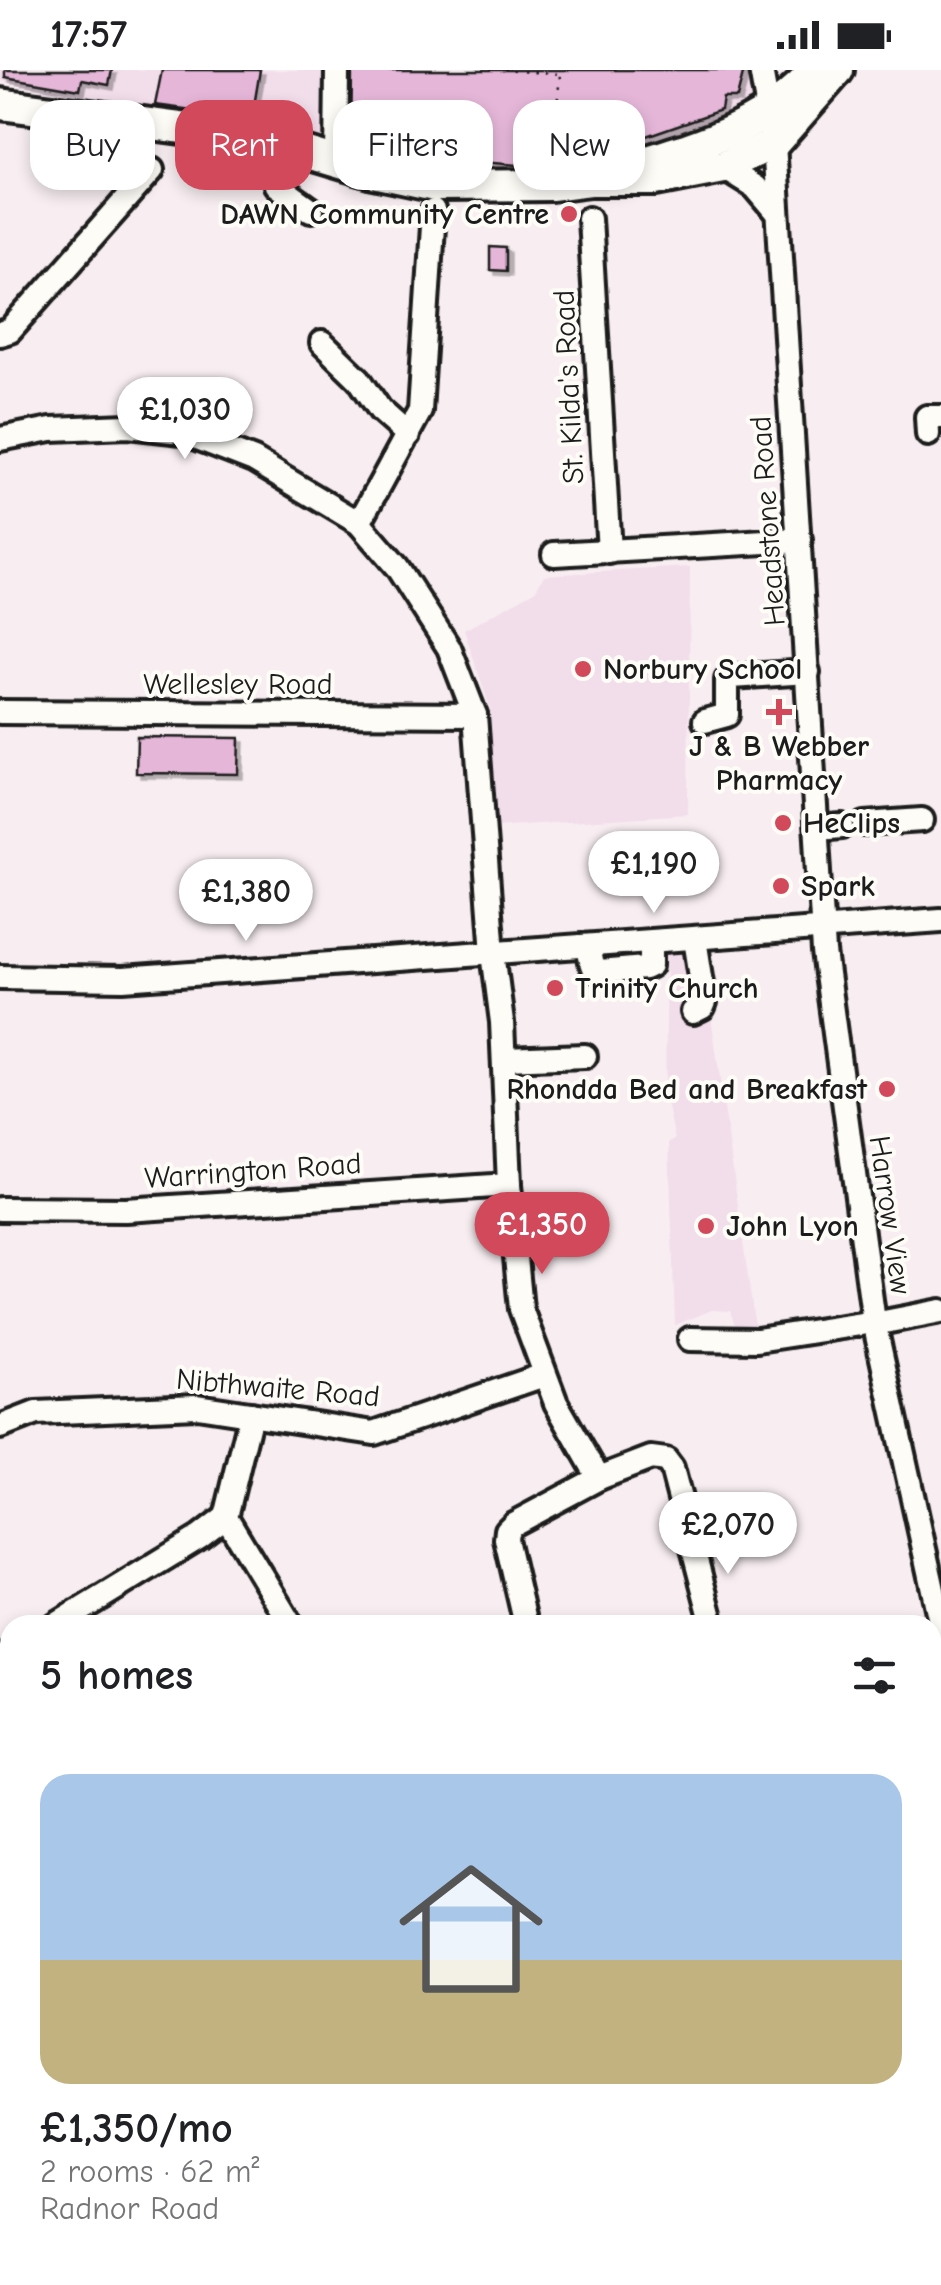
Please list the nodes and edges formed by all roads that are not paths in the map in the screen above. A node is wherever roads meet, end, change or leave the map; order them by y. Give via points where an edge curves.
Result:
1 (337, 70) edge
2 (761, 70) edge
3 (774, 70) edge
4 (815, 70) edge
5 (838, 70) edge
6 (337, 100) edge
7 (0, 104) edge
8 (770, 112) junction
9 (175, 127) edge
10 (774, 143) junction
11 (645, 162) edge
12 (723, 167) junction
13 (645, 180) edge
14 (134, 190) edge
15 (282, 190) edge
16 (312, 210) dead end
17 (432, 211) dead end
18 (777, 213) junction
19 (589, 218) dead end
20 (0, 334) edge
21 (322, 343) dead end
22 (408, 435) junction
23 (0, 439) edge
24 (359, 523) junction
25 (800, 540) junction
26 (609, 552) junction
27 (554, 554) dead end
28 (808, 672) junction
29 (0, 712) edge
30 (475, 715) junction
31 (705, 721) dead end
32 (922, 820) dead end
33 (817, 828) junction
34 (941, 920) edge
35 (829, 926) junction
36 (695, 939) junction
37 (493, 954) junction
38 (0, 977) edge
39 (693, 1012) dead end
40 (584, 1056) dead end
41 (504, 1059) junction
42 (509, 1185) junction
43 (0, 1209) edge
44 (941, 1311) edge
45 (874, 1323) junction
46 (690, 1339) dead end
47 (544, 1375) junction
48 (251, 1414) junction
49 (0, 1426) edge
50 (599, 1478) junction
51 (226, 1516) junction
52 (72, 1615) edge
53 (285, 1615) edge
54 (524, 1615) edge
55 (710, 1615) edge
56 (939, 1615) edge

1 - 6 street
2 - 8 street, Headstone Road
3 - 8 street, Headstone Road
4 - 8 main road
5 - 10 main road
7 - 9 main road
8 - 10 street, Headstone Road
8 - 11 main road via 719,138
10 - 12 main road
10 - 18 street, Headstone Road
12 - 13 main road
12 - 18 street
14 - 20 street
15 - 16 street
17 - 22 street via 420,412
18 - 25 street, Headstone Road
19 - 26 street, St. Kilda's Road
21 - 22 street
22 - 24 street
23 - 24 street via 79,427 182,432 254,460
24 - 30 street via 425,607
25 - 26 street
25 - 28 street, Headstone Road
26 - 27 street
28 - 31 street via 731,677 727,715
28 - 33 street, Headstone Road
29 - 30 street, Wellesley Road
30 - 37 street
32 - 33 street
33 - 35 street, Headstone Road
34 - 35 street
35 - 36 street
35 - 45 street, Harrow View
36 - 37 street
36 - 39 street via 705,1002
37 - 38 street via 123,979
37 - 41 street
40 - 41 street
41 - 42 street
42 - 43 street, Warrington Road via 126,1210
42 - 47 street via 521,1310
44 - 45 street
45 - 46 street via 758,1340
45 - 56 street, Harrow View
47 - 48 street, Nibthwaite Road via 374,1432
47 - 50 street
48 - 49 street, Nibthwaite Road via 197,1406 36,1413
48 - 51 street
50 - 54 street via 507,1530
50 - 55 street via 652,1458 666,1460
51 - 52 street
51 - 53 street

